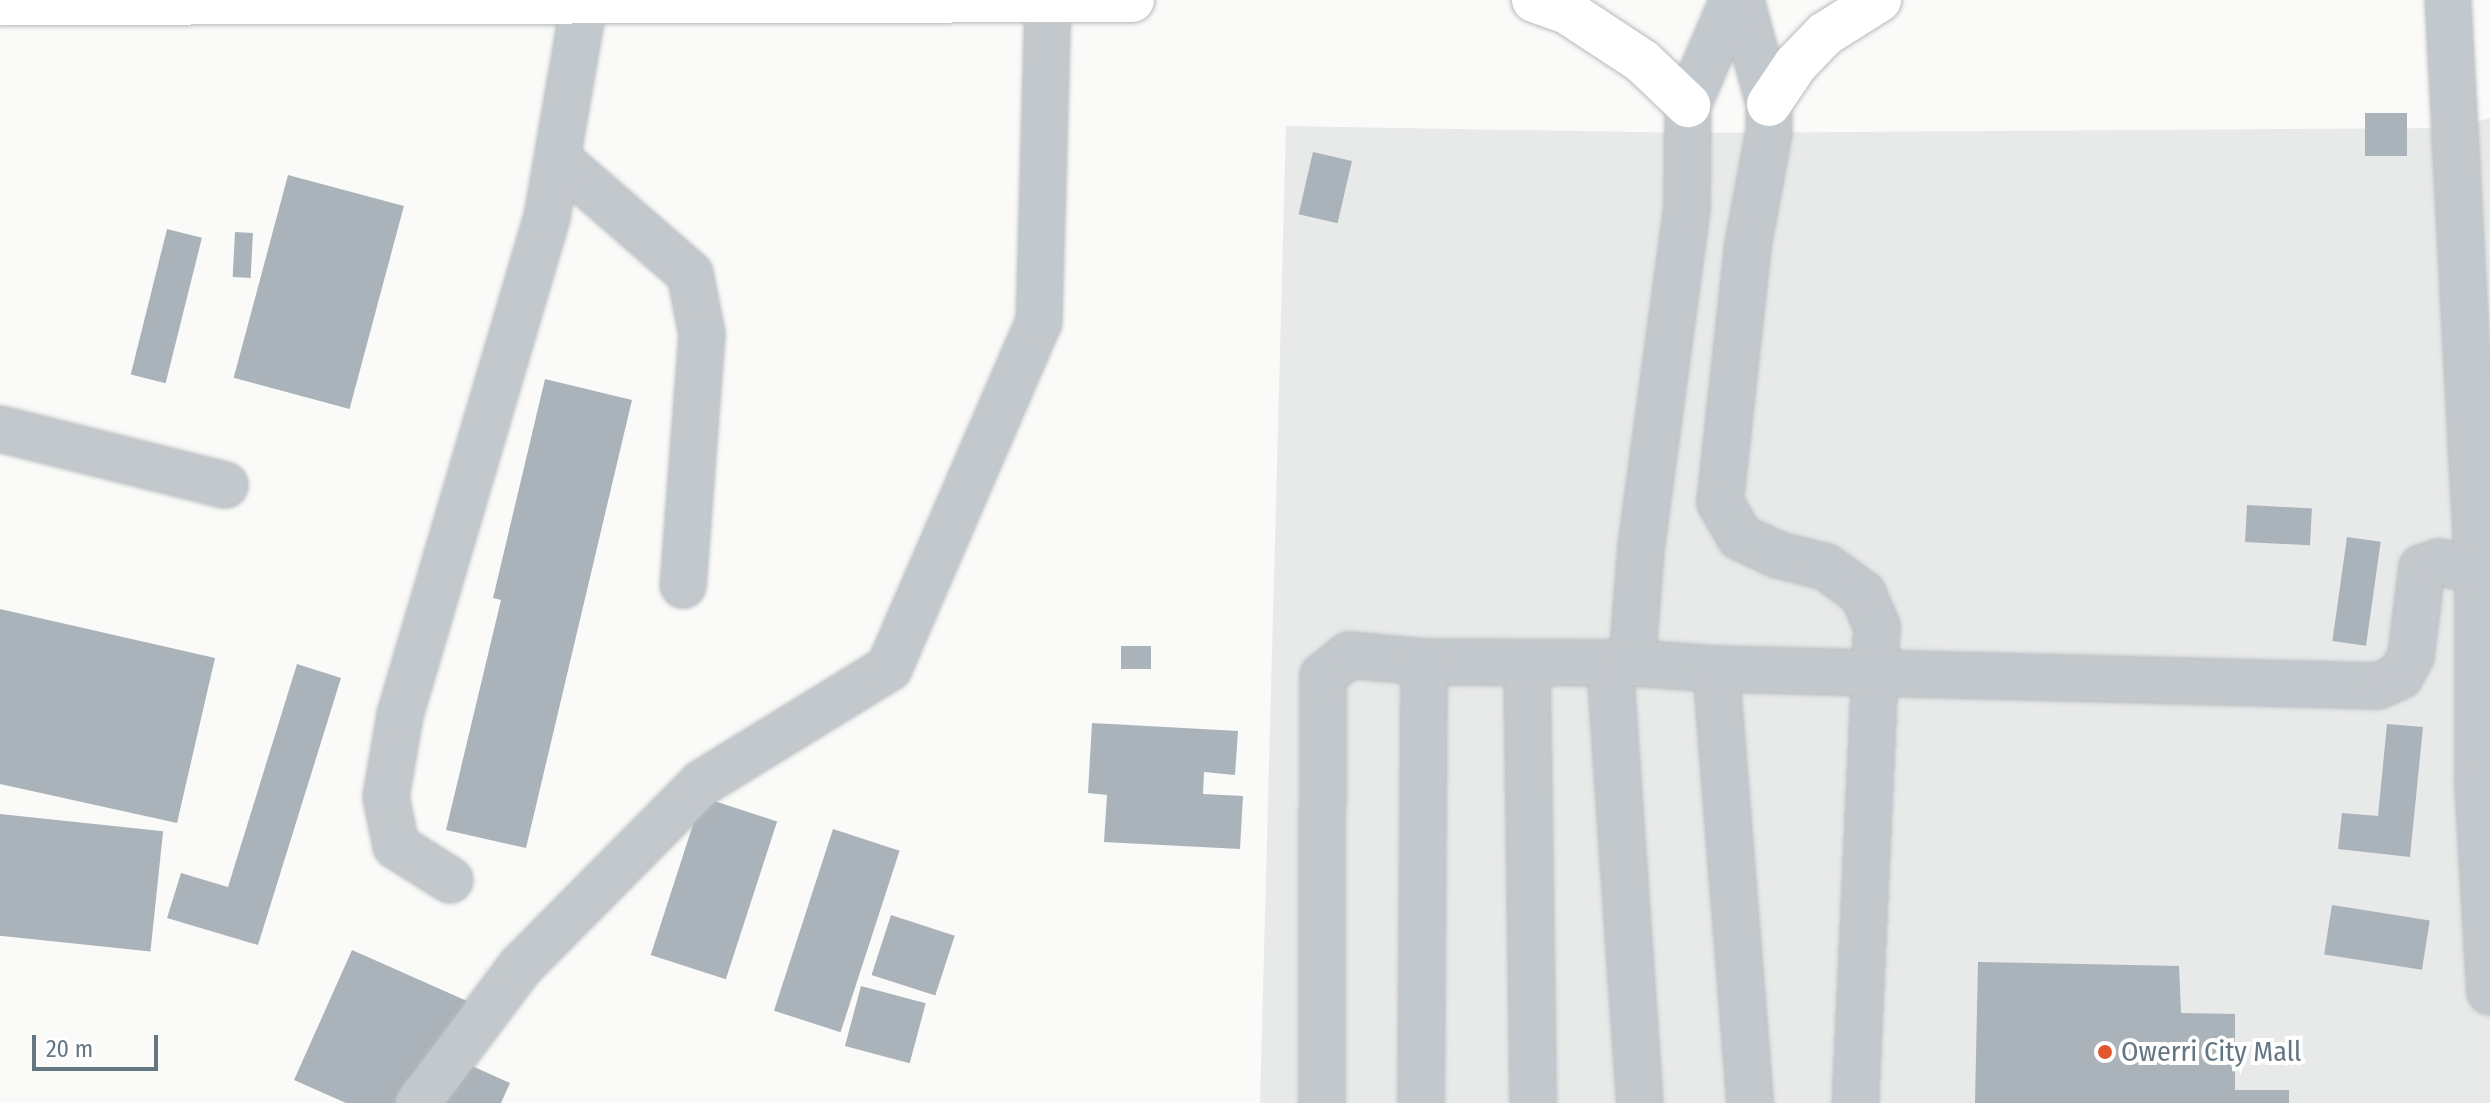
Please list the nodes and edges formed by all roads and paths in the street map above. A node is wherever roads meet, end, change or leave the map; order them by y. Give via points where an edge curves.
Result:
1 (1132, 0) edge
2 (1534, 0) edge
3 (1733, 0) edge
4 (1741, 0) edge
5 (1879, 0) edge
6 (2448, 0) edge
7 (584, 2) junction
8 (1048, 2) junction
9 (0, 3) edge
10 (1769, 104) junction
11 (1688, 105) junction
12 (559, 160) junction
13 (0, 429) edge
14 (225, 485) dead end
15 (2478, 571) junction
16 (683, 585) dead end
17 (1424, 662) junction
18 (1527, 663) junction
19 (1621, 664) junction
20 (1716, 669) junction
21 (1876, 672) junction
22 (450, 880) dead end
23 (2490, 992) edge
24 (418, 1103) edge
25 (1322, 1103) edge
26 (1421, 1103) edge
27 (1533, 1103) edge
28 (1640, 1103) edge
29 (1750, 1103) edge
30 (1855, 1103) edge

1 - 8 main road
2 - 11 main road via 1569,13 1642,61
3 - 11 street
4 - 10 street
5 - 10 main road via 1825,34
6 - 15 street
7 - 8 main road
7 - 9 main road
7 - 12 street
8 - 24 street via 1039,322 889,668 702,783 521,966
10 - 21 street via 1720,502 1740,537 1826,567 1863,594 1877,627
11 - 19 street via 1687,207
12 - 16 street via 690,274 702,334
12 - 22 street via 400,715 386,797 396,846
13 - 14 street
15 - 21 street via 2439,562 2422,568 2411,656 2400,676 2378,686
15 - 23 street via 2478,785
17 - 18 street
17 - 25 street via 1349,655 1323,676
17 - 26 street
18 - 19 street
18 - 27 street
19 - 20 street
19 - 28 street
20 - 21 street
20 - 29 street
21 - 30 street

